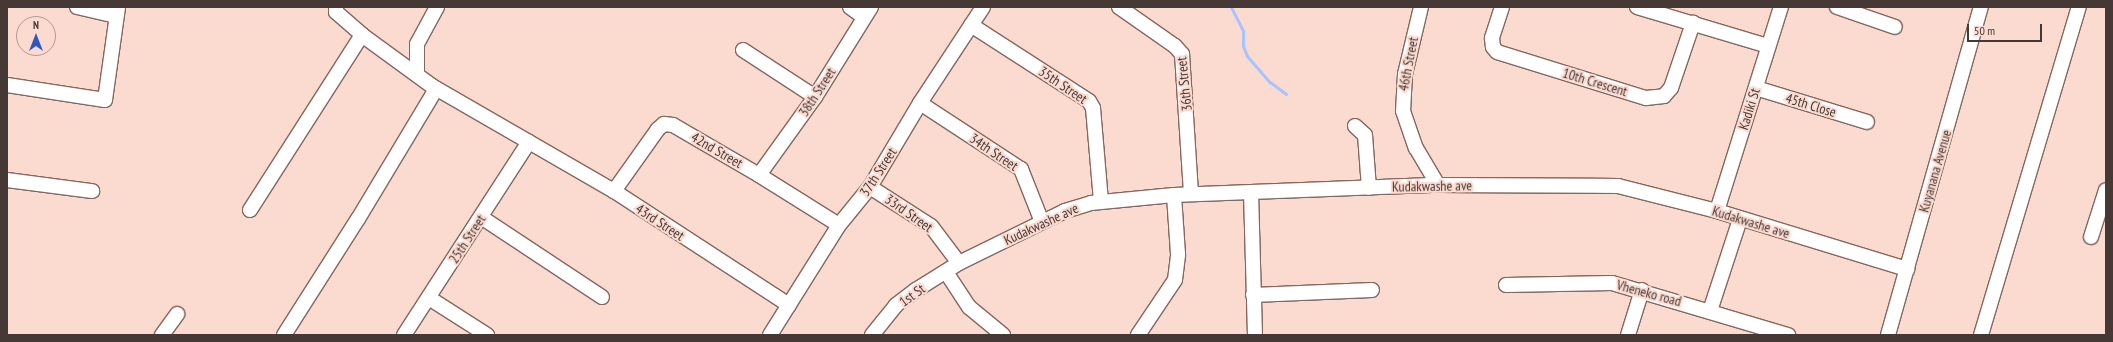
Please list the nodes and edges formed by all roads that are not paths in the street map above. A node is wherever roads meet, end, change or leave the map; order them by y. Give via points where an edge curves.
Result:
1 (77, 7) edge
2 (336, 7) edge
3 (437, 7) edge
4 (850, 7) edge
5 (983, 7) edge
6 (1118, 7) edge
7 (1421, 7) edge
8 (1502, 7) edge
9 (1637, 7) edge
10 (1781, 7) edge
11 (1837, 7) edge
12 (1981, 7) edge
13 (2079, 7) edge
14 (117, 12) edge
15 (868, 12) edge
16 (1693, 23) junction
17 (971, 25) junction
18 (1894, 27) dead end
19 (362, 35) junction
20 (1768, 46) junction
21 (743, 50) dead end
22 (417, 75) junction
23 (7, 85) edge
24 (1756, 88) junction
25 (436, 89) junction
26 (814, 97) junction
27 (920, 103) junction
28 (1867, 122) dead end
29 (1356, 126) dead end
30 (529, 142) junction
31 (759, 175) junction
32 (7, 180) edge
33 (1438, 185) junction
34 (870, 187) junction
35 (1370, 188) junction
36 (2106, 190) edge
37 (92, 191) dead end
38 (614, 191) junction
39 (1251, 192) junction
40 (1191, 194) junction
41 (1174, 195) junction
42 (1101, 202) junction
43 (250, 210) dead end
44 (1717, 211) junction
45 (481, 217) junction
46 (1740, 219) junction
47 (1042, 222) junction
48 (839, 225) junction
49 (2091, 237) dead end
50 (959, 263) junction
51 (1907, 270) junction
52 (946, 272) junction
53 (1506, 285) dead end
54 (1372, 290) dead end
55 (1642, 290) junction
56 (1253, 295) junction
57 (602, 297) dead end
58 (428, 298) junction
59 (789, 306) junction
60 (1710, 311) junction
61 (177, 314) dead end
62 (162, 335) edge
63 (284, 335) edge
64 (404, 335) edge
65 (487, 335) edge
66 (770, 335) edge
67 (872, 335) edge
68 (1003, 335) edge
69 (1138, 335) edge
70 (1255, 335) edge
71 (1628, 335) edge
72 (1788, 335) edge
73 (1888, 335) edge
74 (1981, 335) edge

1 - 14 street
2 - 19 street, 43rd Street via 336,12
3 - 22 street via 417,44
4 - 15 street
5 - 17 street, 37th Street
6 - 40 street, 36th Street via 1175,46 1182,54
7 - 33 street, 46th Street via 1405,74 1403,111 1416,148
8 - 16 street, 10th Crescent via 1492,38 1493,47 1497,52 1646,98 1664,96 1671,88
9 - 16 street
10 - 20 street, Kadiki St
11 - 18 street
12 - 51 street, Kuyanana Avenue
13 - 74 street
14 - 23 street via 105,100
15 - 26 street, 38th Street
16 - 20 street
17 - 27 street, 37th Street
17 - 42 street, 35th Street via 1089,101 1093,108
19 - 22 street, 43rd Street
19 - 43 street
20 - 24 street, Kadiki St
21 - 26 street
22 - 25 street, 43rd Street
24 - 28 street, 45th Close
24 - 44 street, Kadiki St
25 - 30 street, 43rd Street
25 - 63 street
26 - 31 street, 38th Street
27 - 34 street, 37th Street
27 - 47 street, 34th Street via 1021,169
29 - 35 street via 1365,135
30 - 38 street, 43rd Street
30 - 45 street, 25th Street
31 - 38 street, 42nd Street via 673,125 664,124
31 - 48 street, 42nd Street
32 - 37 street
33 - 35 street, Kudakwashe ave
33 - 44 street, Kudakwashe ave via 1618,186
34 - 48 street, 37th Street
34 - 50 street, 33rd Street via 931,226
35 - 39 street, Kudakwashe ave
36 - 49 street
38 - 59 street, 43rd Street
39 - 40 street, Kudakwashe ave
39 - 56 street
40 - 41 street, Kudakwashe ave
41 - 42 street, Kudakwashe ave
41 - 69 street via 1178,254 1175,280
42 - 47 street, Kudakwashe ave via 1080,205
44 - 46 street, Kudakwashe ave
45 - 57 street
45 - 58 street, 25th Street
46 - 51 street, Kudakwashe ave
46 - 60 street
47 - 50 street, Kudakwashe ave
48 - 59 street, 37th Street
50 - 52 street, 1st St
51 - 73 street, Kuyanana Avenue
52 - 67 street, 1st St via 904,298
52 - 68 street via 968,307
53 - 55 street, Vheneko road via 1596,281
54 - 56 street
55 - 60 street, Vheneko road
55 - 71 street
56 - 70 street
58 - 64 street, 25th Street
58 - 65 street
59 - 66 street, 37th Street
60 - 72 street, Vheneko road
61 - 62 street

